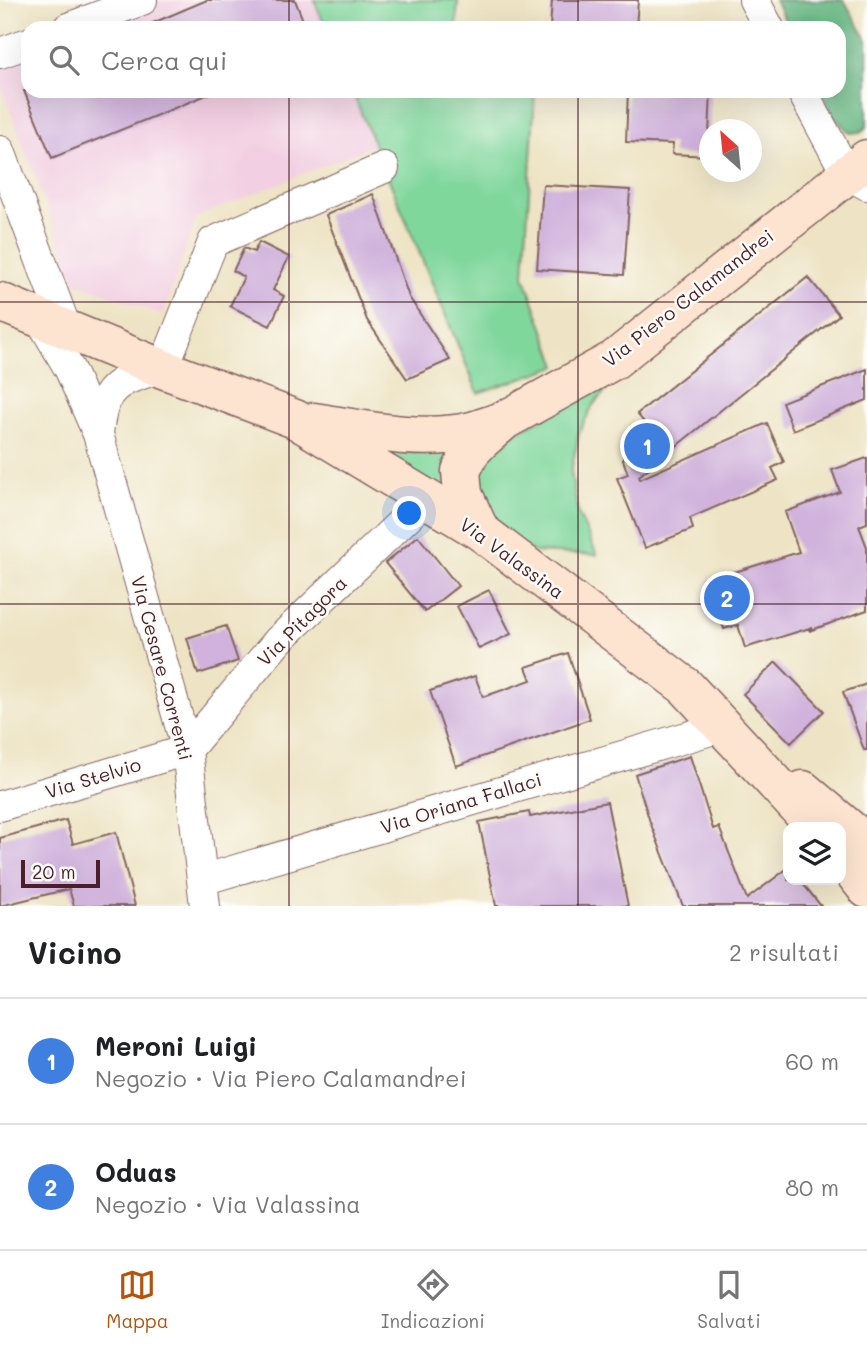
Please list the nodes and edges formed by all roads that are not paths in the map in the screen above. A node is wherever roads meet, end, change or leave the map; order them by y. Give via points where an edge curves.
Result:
1 (142, 0) edge
2 (754, 0) edge
3 (79, 16) edge
4 (764, 21) edge
5 (21, 46) edge
6 (0, 53) edge
7 (807, 98) edge
8 (0, 151) edge
9 (384, 168) dead end
10 (860, 173) edge
11 (0, 302) edge
12 (53, 323) junction
13 (161, 368) junction
14 (295, 419) junction
15 (505, 420) junction
16 (98, 434) junction
17 (426, 499) junction
18 (480, 531) junction
19 (686, 687) junction
20 (721, 727) junction
21 (187, 750) junction
22 (0, 806) edge
23 (811, 822) edge
24 (867, 840) edge
25 (846, 862) edge
26 (867, 889) edge
27 (204, 893) edge

1 - 3 street
2 - 4 street
5 - 6 street
7 - 10 street
8 - 12 street, Via Cesare Correnti
9 - 13 street via 213,242
10 - 15 main road, Via Piero Calamandrei via 614,360
11 - 12 main road, Via Valassina
12 - 13 main road, Via Valassina
12 - 16 street, Via Cesare Correnti
13 - 14 main road, Via Valassina
13 - 16 street, Via Cesare Correnti via 118,383 100,412
14 - 15 main road, Via Valassina via 392,435 470,431
14 - 17 main road, Via Valassina
15 - 18 main road, Via Piero Calamandrei via 471,451 461,471 463,494
16 - 21 street, Via Cesare Correnti
17 - 18 main road, Via Valassina
17 - 21 street, Via Pitagora via 278,641
18 - 19 main road, Via Valassina
19 - 20 main road, Via Valassina
19 - 24 main road, Via Valassina via 815,801
20 - 23 main road, Via Valassina
20 - 27 street, Via Oriana Fallaci
21 - 22 street, Via Stelvio
21 - 27 street, Via Cesare Correnti
25 - 26 main road

